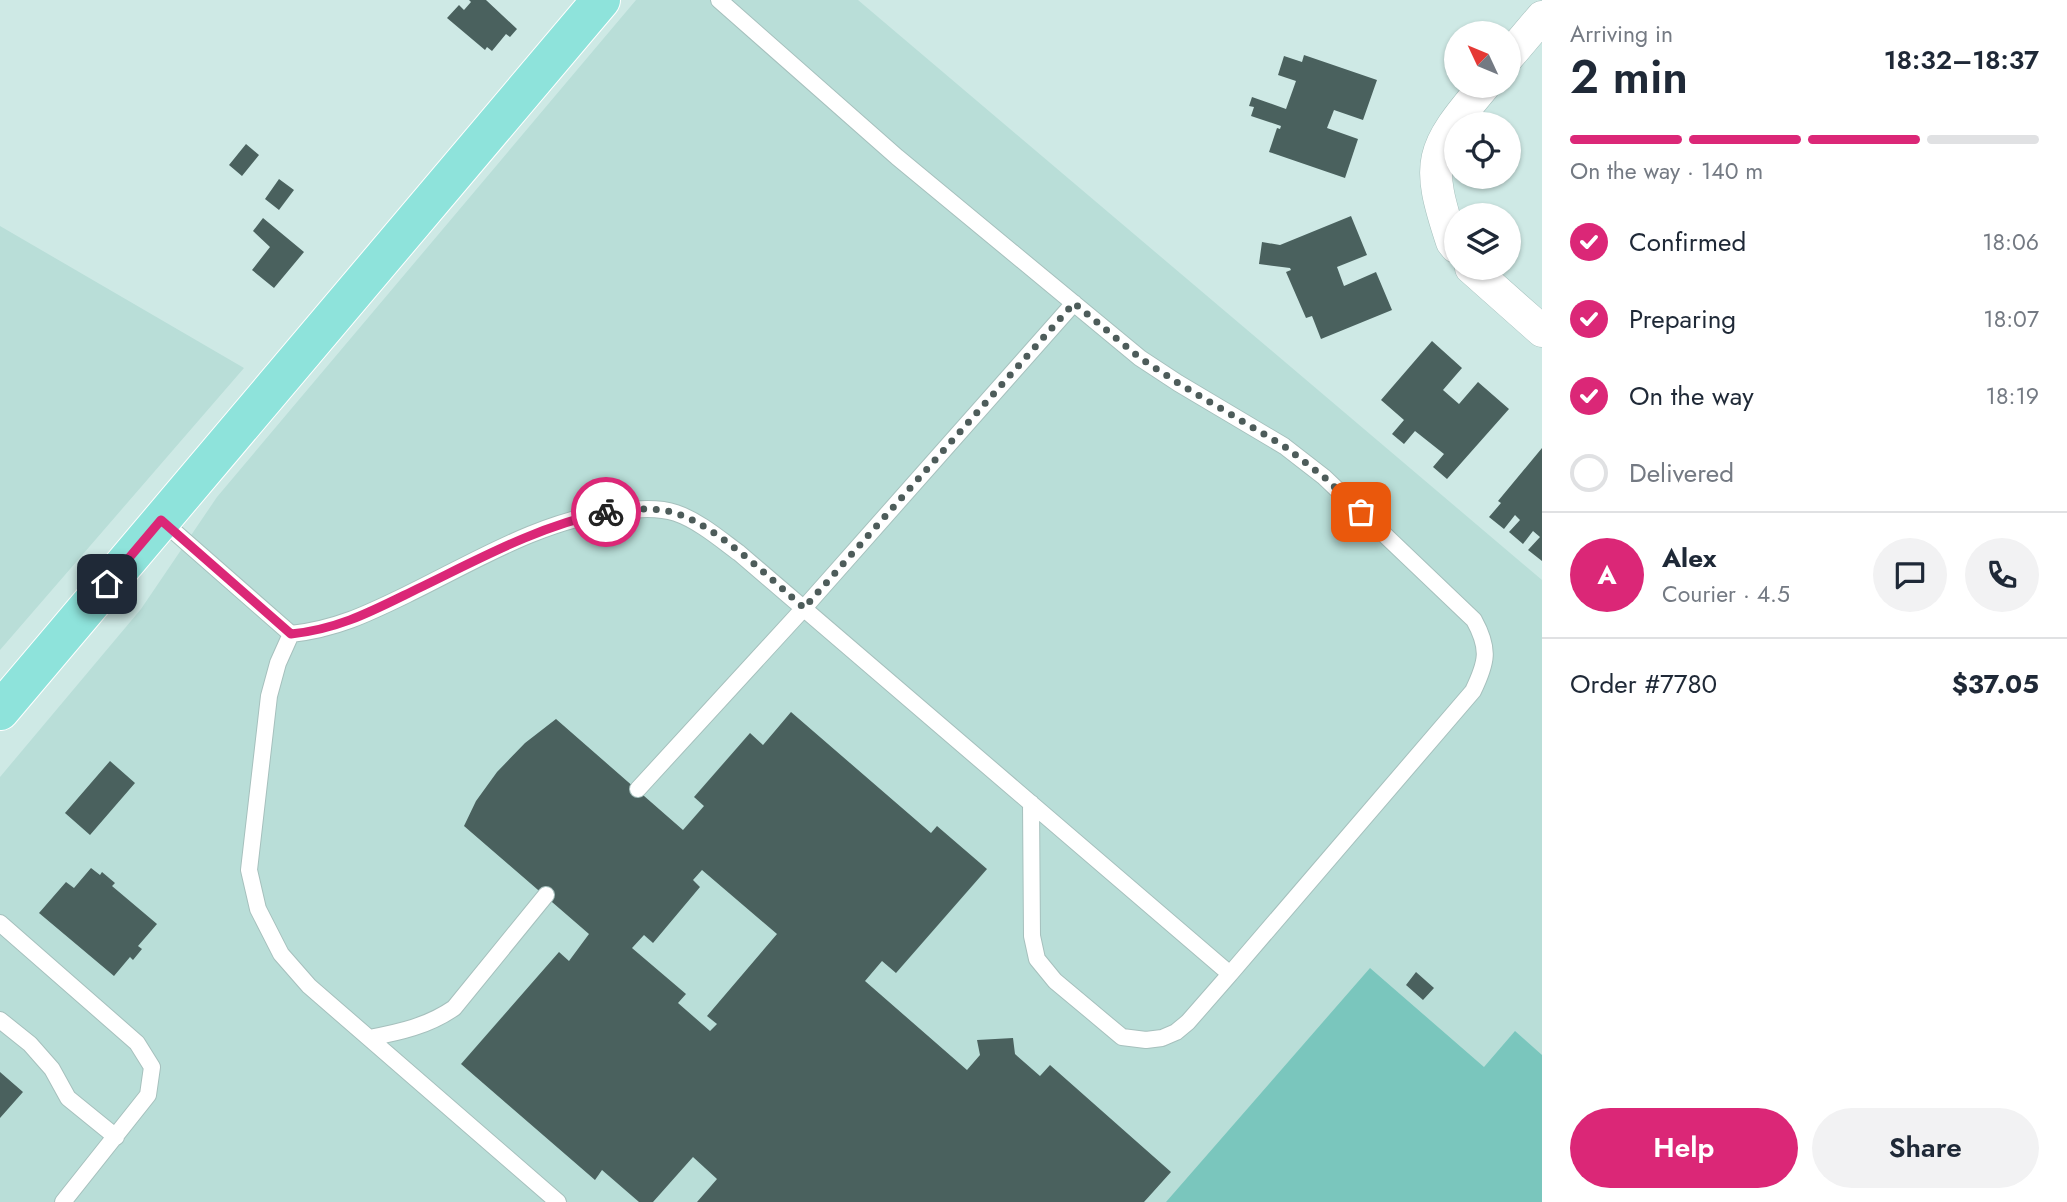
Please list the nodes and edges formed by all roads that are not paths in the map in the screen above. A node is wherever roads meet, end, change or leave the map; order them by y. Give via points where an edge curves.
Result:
1 (601, 0) edge
2 (719, 0) edge
3 (1542, 17) edge
4 (1521, 42) edge
5 (1475, 98) edge
6 (1444, 219) edge
7 (1485, 280) edge
8 (1074, 303) junction
9 (1542, 331) edge
10 (161, 520) junction
11 (804, 608) junction
12 (291, 634) junction
13 (0, 711) edge
14 (638, 789) dead end
15 (1031, 803) junction
16 (546, 895) dead end
17 (0, 923) edge
18 (1230, 974) junction
19 (0, 1020) edge
20 (369, 1038) junction
21 (116, 1137) junction
22 (63, 1202) edge
23 (558, 1202) edge

1 - 10 main road
2 - 8 lane via 897,157
3 - 4 street
5 - 6 street via 1438,152 1435,176
7 - 9 street
8 - 11 lane
8 - 18 lane via 1140,358 1284,446 1324,477 1474,620 1484,638 1486,657 1473,691
10 - 12 lane
10 - 13 main road
11 - 12 lane via 708,530 676,513 642,508 565,522 524,537 355,620
11 - 14 lane
11 - 15 lane
12 - 20 lane via 269,696 248,870 258,909 281,954 309,986
15 - 18 lane
15 - 18 lane via 1032,936 1037,959 1055,981 1122,1037 1146,1041 1176,1032
16 - 20 lane via 454,1008 410,1030
17 - 21 lane via 137,1043 152,1067 148,1095
19 - 21 lane via 52,1069 68,1098
20 - 23 lane
21 - 22 lane

